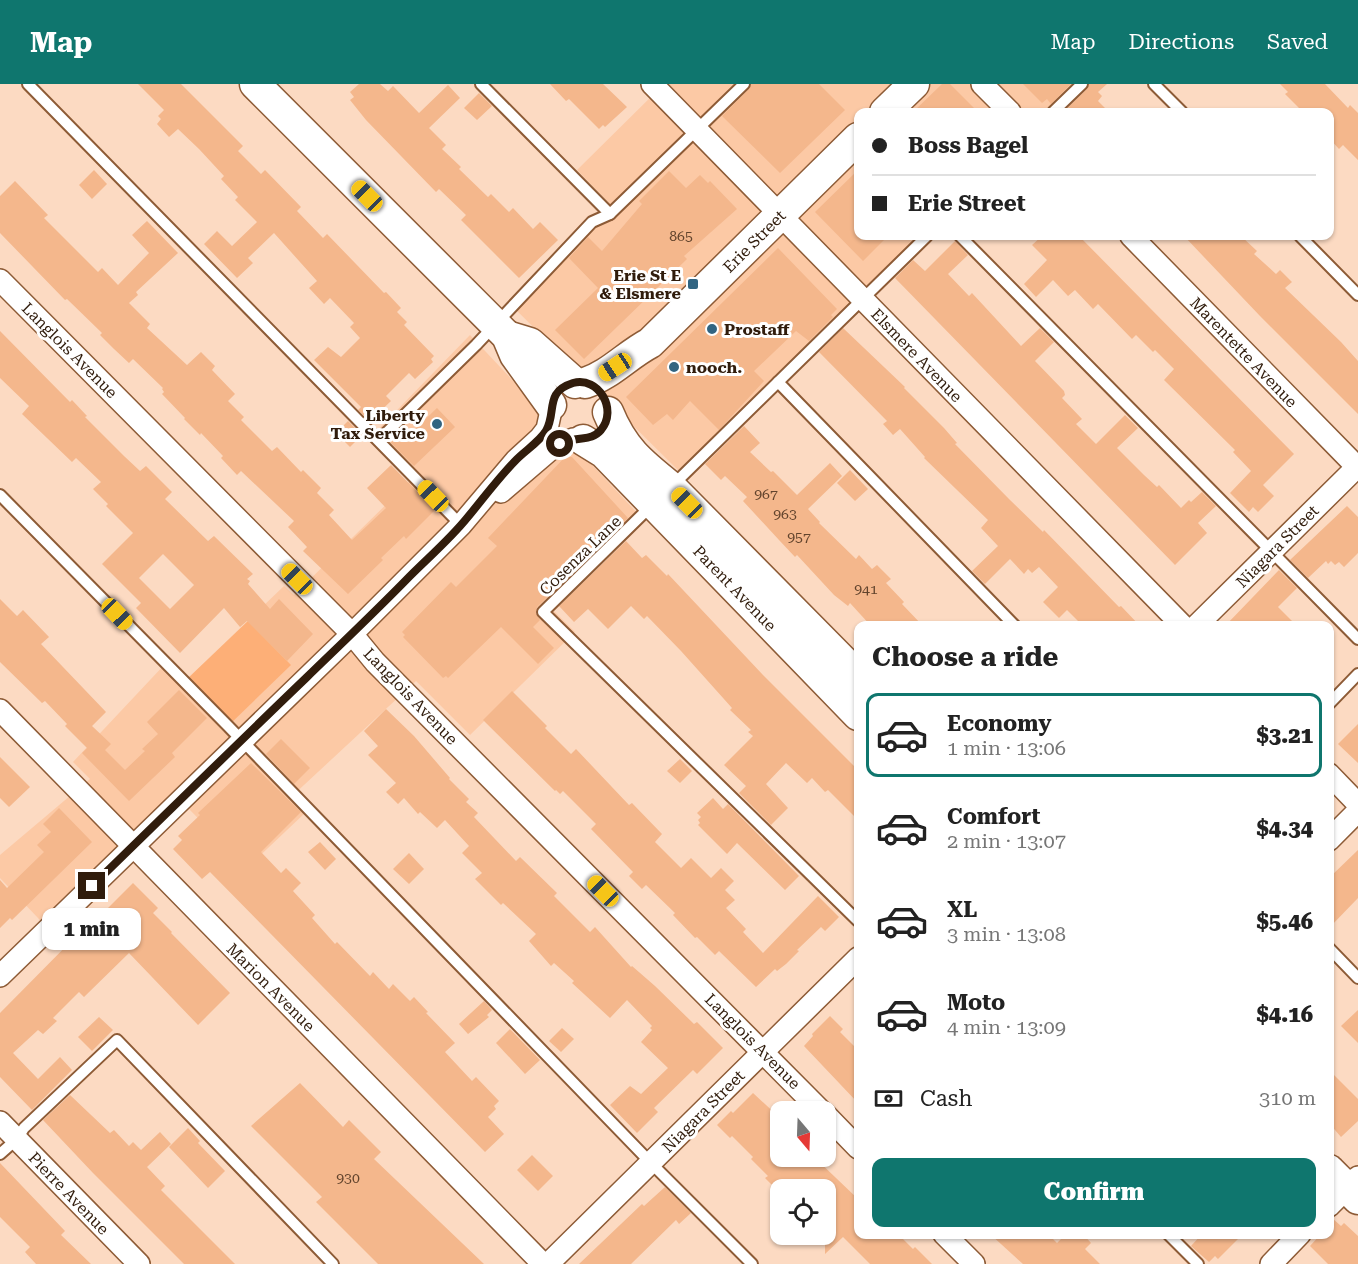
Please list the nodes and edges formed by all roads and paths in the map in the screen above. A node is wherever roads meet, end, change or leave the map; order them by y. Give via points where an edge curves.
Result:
1 (28, 84) edge
2 (255, 84) edge
3 (481, 84) edge
4 (652, 84) edge
5 (744, 84) edge
6 (914, 84) edge
7 (982, 84) edge
8 (1082, 84) edge
9 (1154, 84) edge
10 (889, 108) edge
11 (1006, 108) edge
12 (1057, 108) edge
13 (1178, 108) edge
14 (697, 130) junction
15 (854, 142) edge
16 (610, 214) junction
17 (780, 214) junction
18 (923, 240) edge
19 (964, 240) edge
20 (1135, 240) edge
21 (1304, 240) edge
22 (0, 280) edge
23 (1358, 296) edge
24 (863, 299) junction
25 (501, 330) junction
26 (650, 343) junction
27 (580, 382) junction
28 (778, 382) junction
29 (608, 408) junction
30 (551, 410) junction
31 (379, 440) junction
32 (578, 440) junction
33 (1358, 467) edge
34 (0, 495) edge
35 (662, 495) junction
36 (461, 525) junction
37 (1272, 550) junction
38 (1010, 621) edge
39 (1178, 621) edge
40 (1201, 621) edge
41 (352, 634) junction
42 (1358, 639) edge
43 (1358, 674) edge
44 (844, 675) edge
45 (1334, 699) edge
46 (854, 704) edge
47 (0, 710) edge
48 (241, 740) junction
49 (1334, 779) edge
50 (1358, 804) edge
51 (1358, 811) edge
52 (1334, 835) edge
53 (133, 846) junction
54 (854, 917) edge
55 (1334, 953) edge
56 (854, 962) edge
57 (0, 976) edge
58 (1358, 978) edge
59 (763, 1052) junction
60 (812, 1101) edge
61 (0, 1122) edge
62 (836, 1125) edge
63 (17, 1139) junction
64 (854, 1144) edge
65 (0, 1154) edge
66 (651, 1163) junction
67 (949, 1239) edge
68 (1173, 1239) edge
69 (1295, 1239) edge
70 (139, 1264) edge
71 (333, 1264) edge
72 (546, 1264) edge
73 (752, 1264) edge
74 (974, 1264) edge
75 (1198, 1264) edge
76 (1271, 1264) edge

1 - 31 lane
2 - 25 street
3 - 16 lane
4 - 14 street, Elsmere Avenue
5 - 14 lane
6 - 10 street
7 - 11 street
8 - 12 lane
9 - 13 lane
14 - 16 lane
14 - 17 street, Elsmere Avenue
15 - 17 street, Erie Street
16 - 25 lane via 592,222
17 - 24 street, Elsmere Avenue
17 - 26 street, Erie Street
18 - 24 lane, Cosenza Lane
19 - 37 lane
20 - 33 street, Marentette Avenue
21 - 23 lane
22 - 41 street, Langlois Avenue
24 - 28 lane, Cosenza Lane
24 - 39 street, Elsmere Avenue
25 - 27 street via 530,343
25 - 30 street
25 - 31 lane
26 - 27 street, Erie Street via 604,374
26 - 29 street, Erie Street via 645,357 618,386
27 - 29 street via 602,393
27 - 30 street via 561,388
28 - 35 lane, Cosenza Lane
28 - 38 lane
29 - 32 street via 601,430 593,437
29 - 35 street, Parent Avenue via 622,442
30 - 32 street via 559,432
30 - 36 street via 547,429 540,438
31 - 36 lane
32 - 35 street, Parent Avenue via 604,453
32 - 36 street via 550,450
33 - 37 street, Niagara Street
34 - 48 lane
35 - 44 street, Parent Avenue
35 - 54 lane, Cosenza Lane via 543,612
36 - 41 street
37 - 40 street, Niagara Street
37 - 42 lane
41 - 48 street
41 - 59 street, Langlois Avenue via 375,662
43 - 45 lane
44 - 46 street, Parent Avenue
47 - 53 street, Marion Avenue
48 - 53 street
48 - 66 lane
49 - 50 street
51 - 52 street
53 - 57 street
53 - 72 street, Marion Avenue
55 - 58 lane
56 - 59 street, Niagara Street
59 - 60 street, Langlois Avenue
59 - 66 street, Niagara Street
61 - 63 street, Pierre Avenue
62 - 64 street, Langlois Avenue
63 - 65 lane
63 - 70 street, Pierre Avenue
63 - 71 lane via 117,1040
66 - 72 street, Niagara Street
66 - 73 lane
67 - 74 street
68 - 75 lane
69 - 76 street

